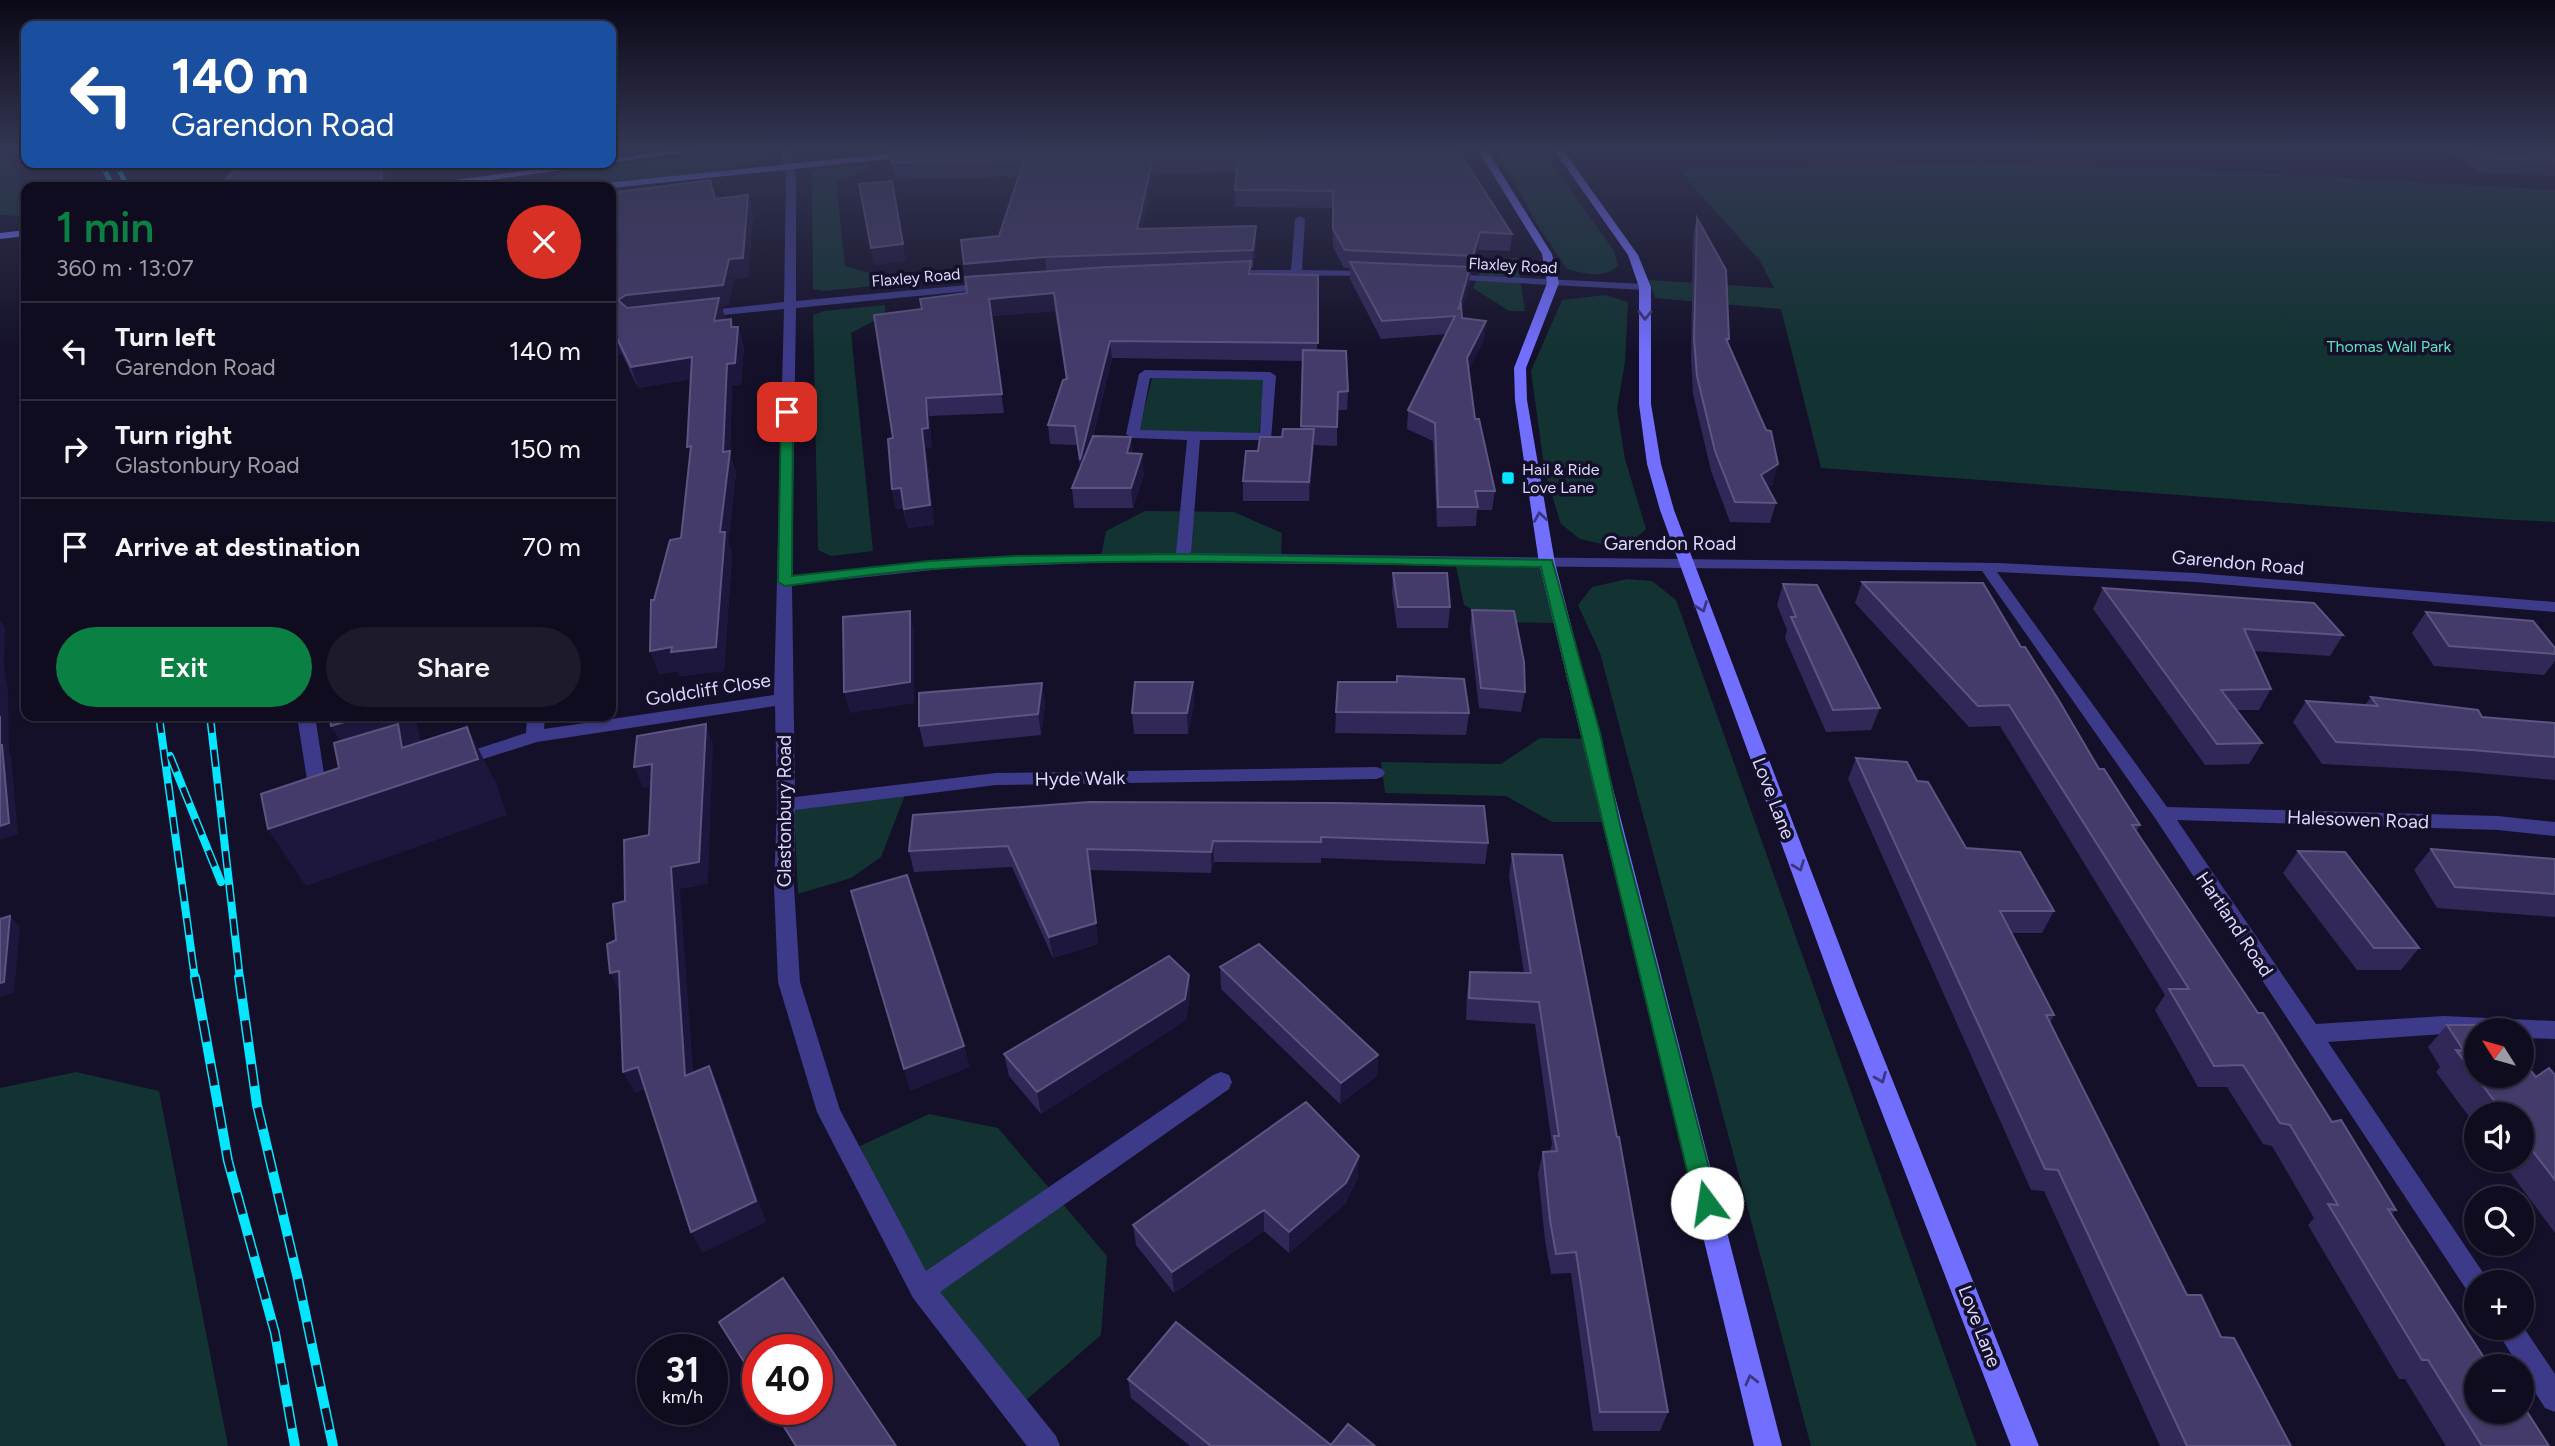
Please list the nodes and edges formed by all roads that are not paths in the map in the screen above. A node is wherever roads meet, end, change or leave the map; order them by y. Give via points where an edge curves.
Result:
1 (791, 217) edge
2 (1524, 217) edge
3 (1606, 217) edge
4 (1300, 219) dead end
5 (0, 228) edge
6 (21, 228) edge
7 (21, 234) edge
8 (0, 236) edge
9 (1296, 272) junction
10 (1212, 274) edge
11 (1383, 274) edge
12 (1434, 276) edge
13 (1552, 283) junction
14 (1002, 285) edge
15 (1645, 287) junction
16 (791, 305) junction
17 (686, 315) edge
18 (1194, 436) junction
19 (1183, 558) junction
20 (1685, 562) junction
21 (1547, 563) junction
22 (1987, 568) junction
23 (785, 582) junction
24 (2555, 607) edge
25 (783, 699) junction
26 (307, 721) edge
27 (536, 721) edge
28 (536, 736) junction
29 (447, 764) edge
30 (1376, 773) dead end
31 (333, 801) edge
32 (786, 805) junction
33 (2162, 813) junction
34 (2555, 829) edge
35 (2555, 1030) edge
36 (2308, 1034) junction
37 (1221, 1082) dead end
38 (2468, 1270) edge
39 (922, 1289) junction
40 (2516, 1340) edge
41 (2555, 1398) edge
42 (1046, 1446) edge
43 (1768, 1446) edge
44 (2025, 1446) edge

1 - 16 street, Glastonbury Road
2 - 13 street via 1547,254
3 - 15 street, Love Lane via 1633,255
4 - 9 street
5 - 6 street
7 - 8 street
9 - 10 street
9 - 11 street
12 - 13 street, Flaxley Road
13 - 15 street, Flaxley Road
21 -> 13 street via 1520,368
14 - 16 street, Flaxley Road
15 -> 20 street, Love Lane via 1645,404 1654,464
16 - 17 street
16 - 23 street, Glastonbury Road
18 - 18 street via 1133,434 1145,374 1270,376 1266,437
18 - 19 street
19 - 21 street, Garendon Road
19 - 23 street, Garendon Road via 929,565
20 - 21 street, Garendon Road
20 - 22 street, Garendon Road
20 -> 44 street, Love Lane via 1847,994
43 -> 21 street
22 - 24 street, Garendon Road via 2190,577
22 - 33 street, Hartland Road
23 - 25 street, Glastonbury Road
25 - 28 street, Goldcliff Close
25 - 32 street, Glastonbury Road
26 - 31 street via 320,805
27 - 28 street
28 - 29 street, Goldcliff Close
30 - 32 street, Hyde Walk via 996,779
32 - 39 street, Glastonbury Road via 789,982 829,1112
33 - 34 street, Halesowen Road via 2498,823
33 - 36 street, Hartland Road
35 - 36 street via 2444,1025
36 - 38 street, Hartland Road
37 - 39 street
39 - 42 street, Glastonbury Road
40 - 41 street

